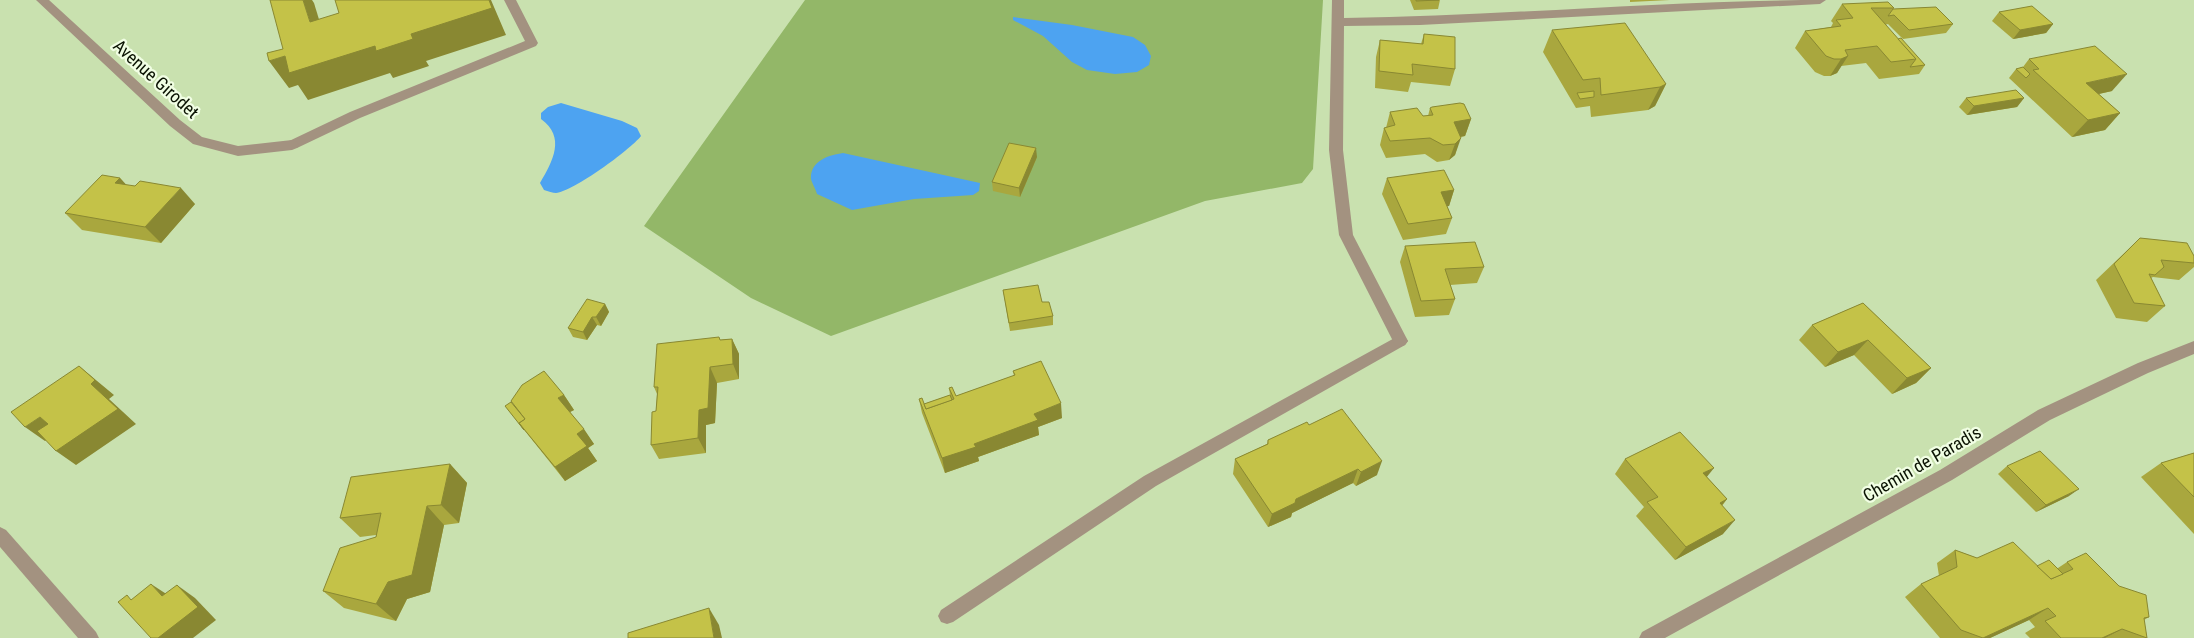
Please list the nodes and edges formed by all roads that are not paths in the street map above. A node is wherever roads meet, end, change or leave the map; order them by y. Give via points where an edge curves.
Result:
1 (42, 0) edge
2 (510, 0) edge
3 (1338, 0) edge
4 (1820, 0) edge
5 (1336, 22) junction
6 (2194, 347) edge
7 (0, 535) edge
8 (947, 616) dead end
9 (90, 638) edge
10 (1648, 638) edge

1 - 2 street, Avenue Girodet via 198,141 238,151 292,145 355,115 532,43
3 - 5 street
4 - 5 street
5 - 8 street via 1336,150 1346,235 1400,341 1150,481
6 - 10 street, Chemin de Paradis via 2044,415 1946,476
7 - 9 street

